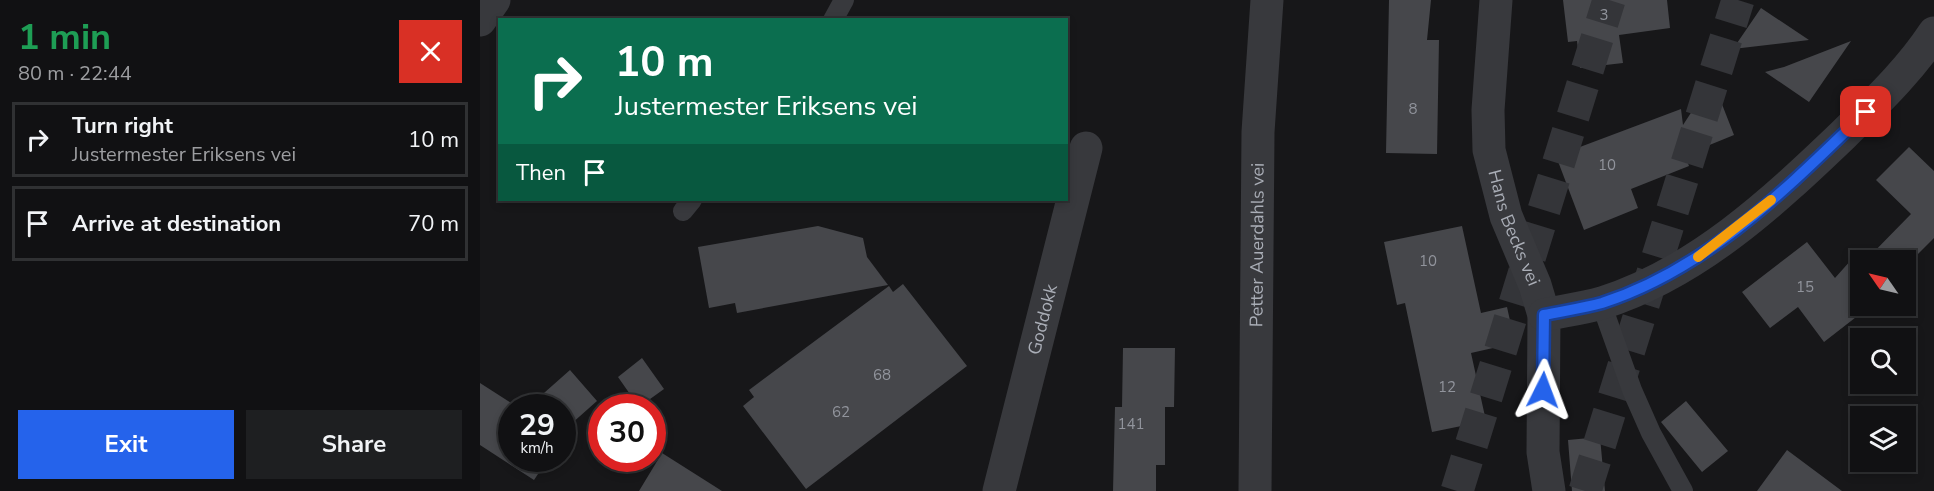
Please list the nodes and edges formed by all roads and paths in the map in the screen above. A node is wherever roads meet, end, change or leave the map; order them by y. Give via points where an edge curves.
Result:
1 (494, 0) edge
2 (844, 0) edge
3 (1267, 0) edge
4 (1496, 0) edge
5 (834, 18) edge
6 (480, 20) edge
7 (1934, 33) edge
8 (1086, 148) dead end
9 (1601, 303) junction
10 (1544, 315) junction
11 (999, 491) edge
12 (1255, 491) edge
13 (1549, 491) edge
14 (1683, 491) edge

1 - 6 street
2 - 5 lane
3 - 12 street, Petter Auerdahls vei via 1258,132
4 - 10 street, Hans Becks vei via 1489,150 1506,216
7 - 9 street via 1866,112 1749,219 1672,272
8 - 11 street, Goddokk
9 - 10 street
9 - 14 lane via 1637,401
10 - 13 street, Hans Becks vei via 1544,452

